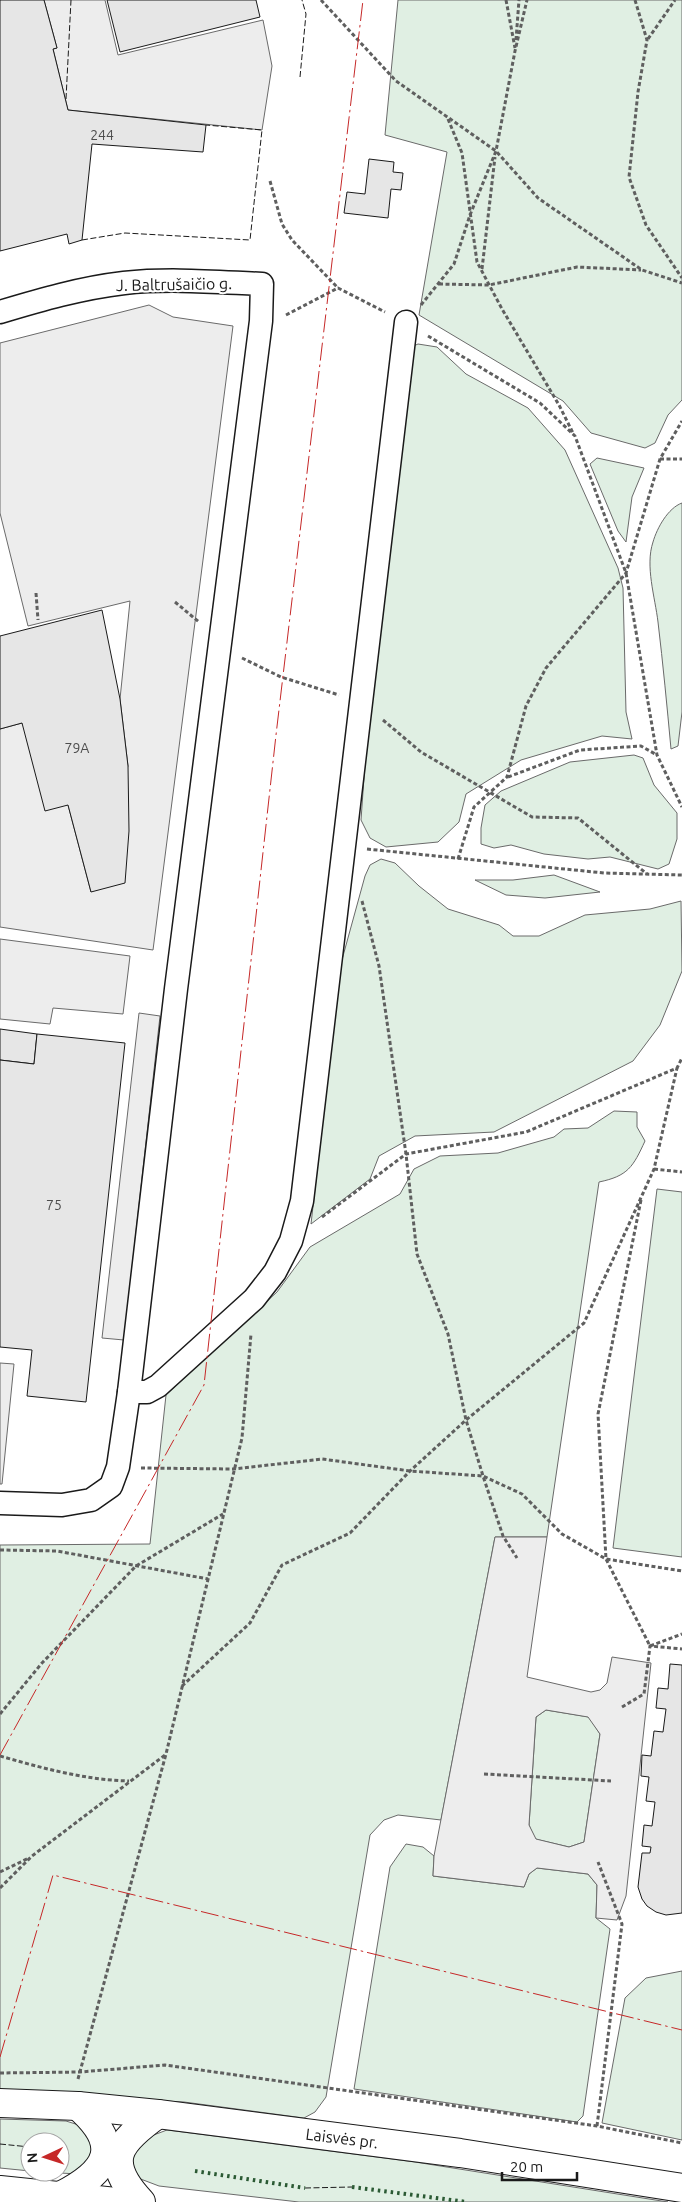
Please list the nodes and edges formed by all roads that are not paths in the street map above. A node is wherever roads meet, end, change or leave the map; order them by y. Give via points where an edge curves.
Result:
1 (0, 312) edge
2 (406, 322) road end
3 (129, 1392) junction
4 (0, 1503) edge
5 (0, 2103) edge
6 (73, 2106) junction
7 (158, 2114) junction
8 (682, 2188) edge
9 (0, 2190) edge
10 (62, 2195) junction
11 (116, 2202) edge
12 (141, 2202) edge

1 - 3 street, J. Baltrušaičio g. via 44,299 123,283 207,281 262,284 261,321 176,989
2 - 3 street via 302,1201 291,1241 275,1272 254,1299 158,1386 147,1392
3 - 4 street via 118,1467 110,1486 91,1500 62,1505
5 - 6 main road, Laisvės pr.
6 - 7 main road, Laisvės pr.
6 - 10 main road via 99,2128 105,2154 92,2178
7 - 8 main road, Laisvės pr. via 460,2152
7 - 12 main road via 131,2134 119,2158 119,2172
9 - 10 main road
10 - 11 main road

